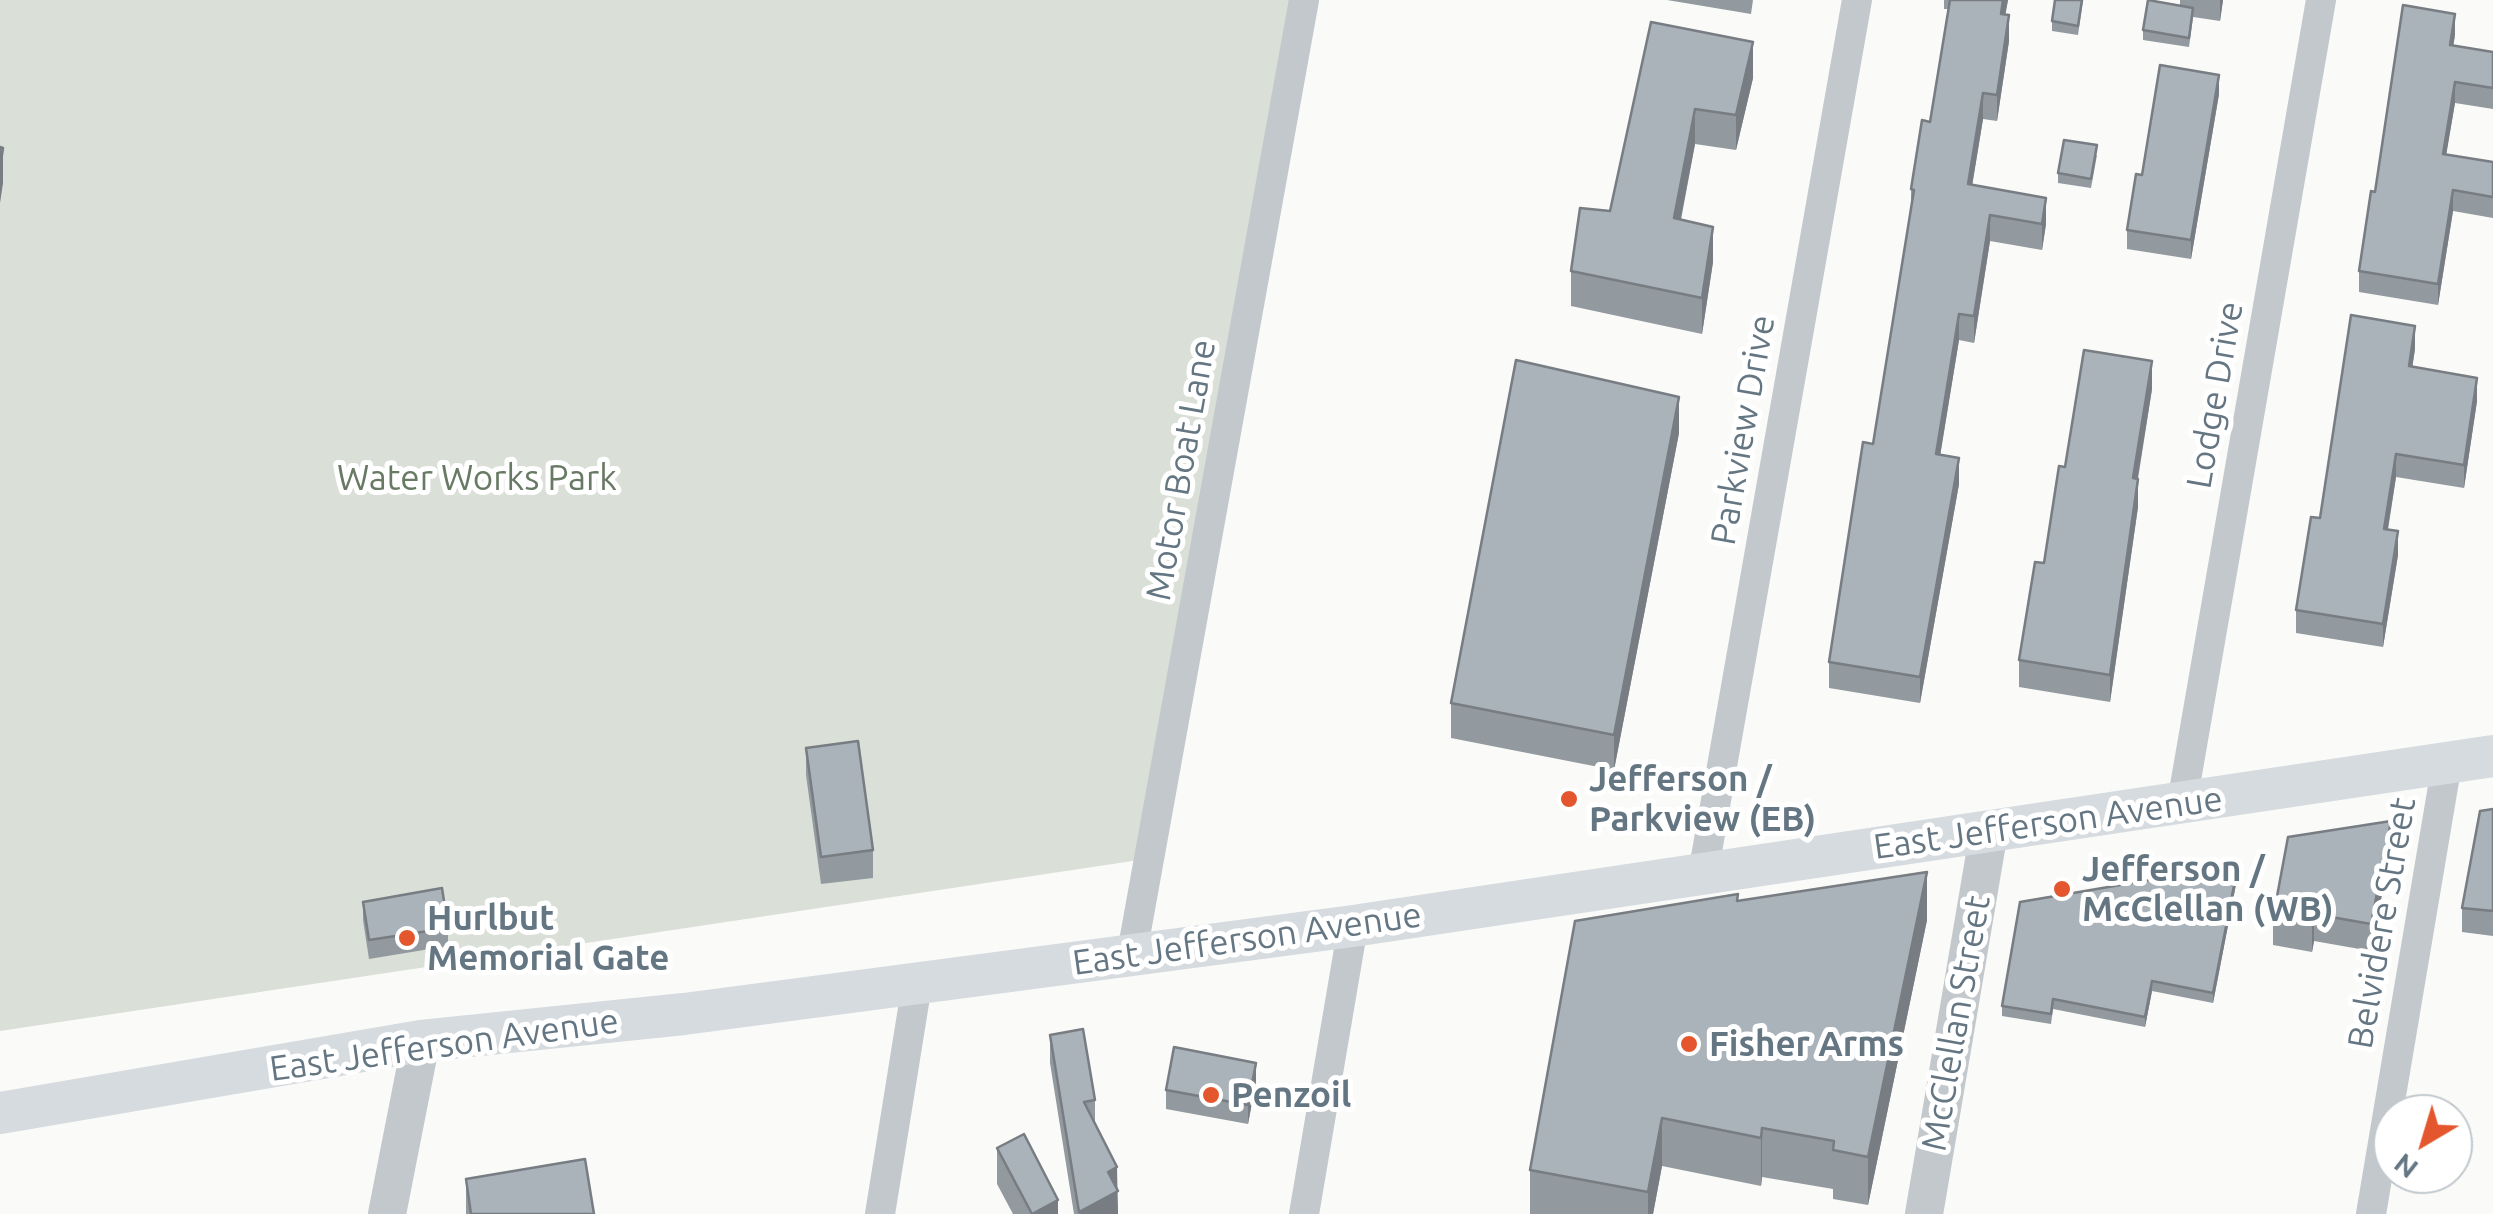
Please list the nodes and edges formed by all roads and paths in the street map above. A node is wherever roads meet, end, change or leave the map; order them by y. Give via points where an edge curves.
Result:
1 (1304, 0) edge
2 (1857, 0) edge
3 (2322, 0) edge
4 (2493, 756) edge
5 (2447, 763) junction
6 (2182, 803) junction
7 (1989, 832) junction
8 (1703, 874) junction
9 (1353, 926) junction
10 (1132, 953) junction
11 (917, 984) junction
12 (420, 1041) junction
13 (0, 1114) edge
14 (388, 1214) edge
15 (880, 1214) edge
16 (1304, 1214) edge
17 (1924, 1214) edge
18 (2371, 1214) edge

1 - 10 street, Motor Boat Lane
2 - 8 street, Parkview Drive
3 - 6 street, Lodge Drive
4 - 5 main road, East Jefferson Avenue
5 - 6 main road, East Jefferson Avenue
5 - 18 street, Belvidere Street
6 - 7 main road, East Jefferson Avenue
7 - 8 main road, East Jefferson Avenue
7 - 17 street, McClellan Street
8 - 9 main road, East Jefferson Avenue
9 - 10 main road, East Jefferson Avenue
9 - 16 street
10 - 11 main road, East Jefferson Avenue
11 - 12 main road, East Jefferson Avenue
11 - 15 street
12 - 13 main road, East Jefferson Avenue
12 - 14 street

